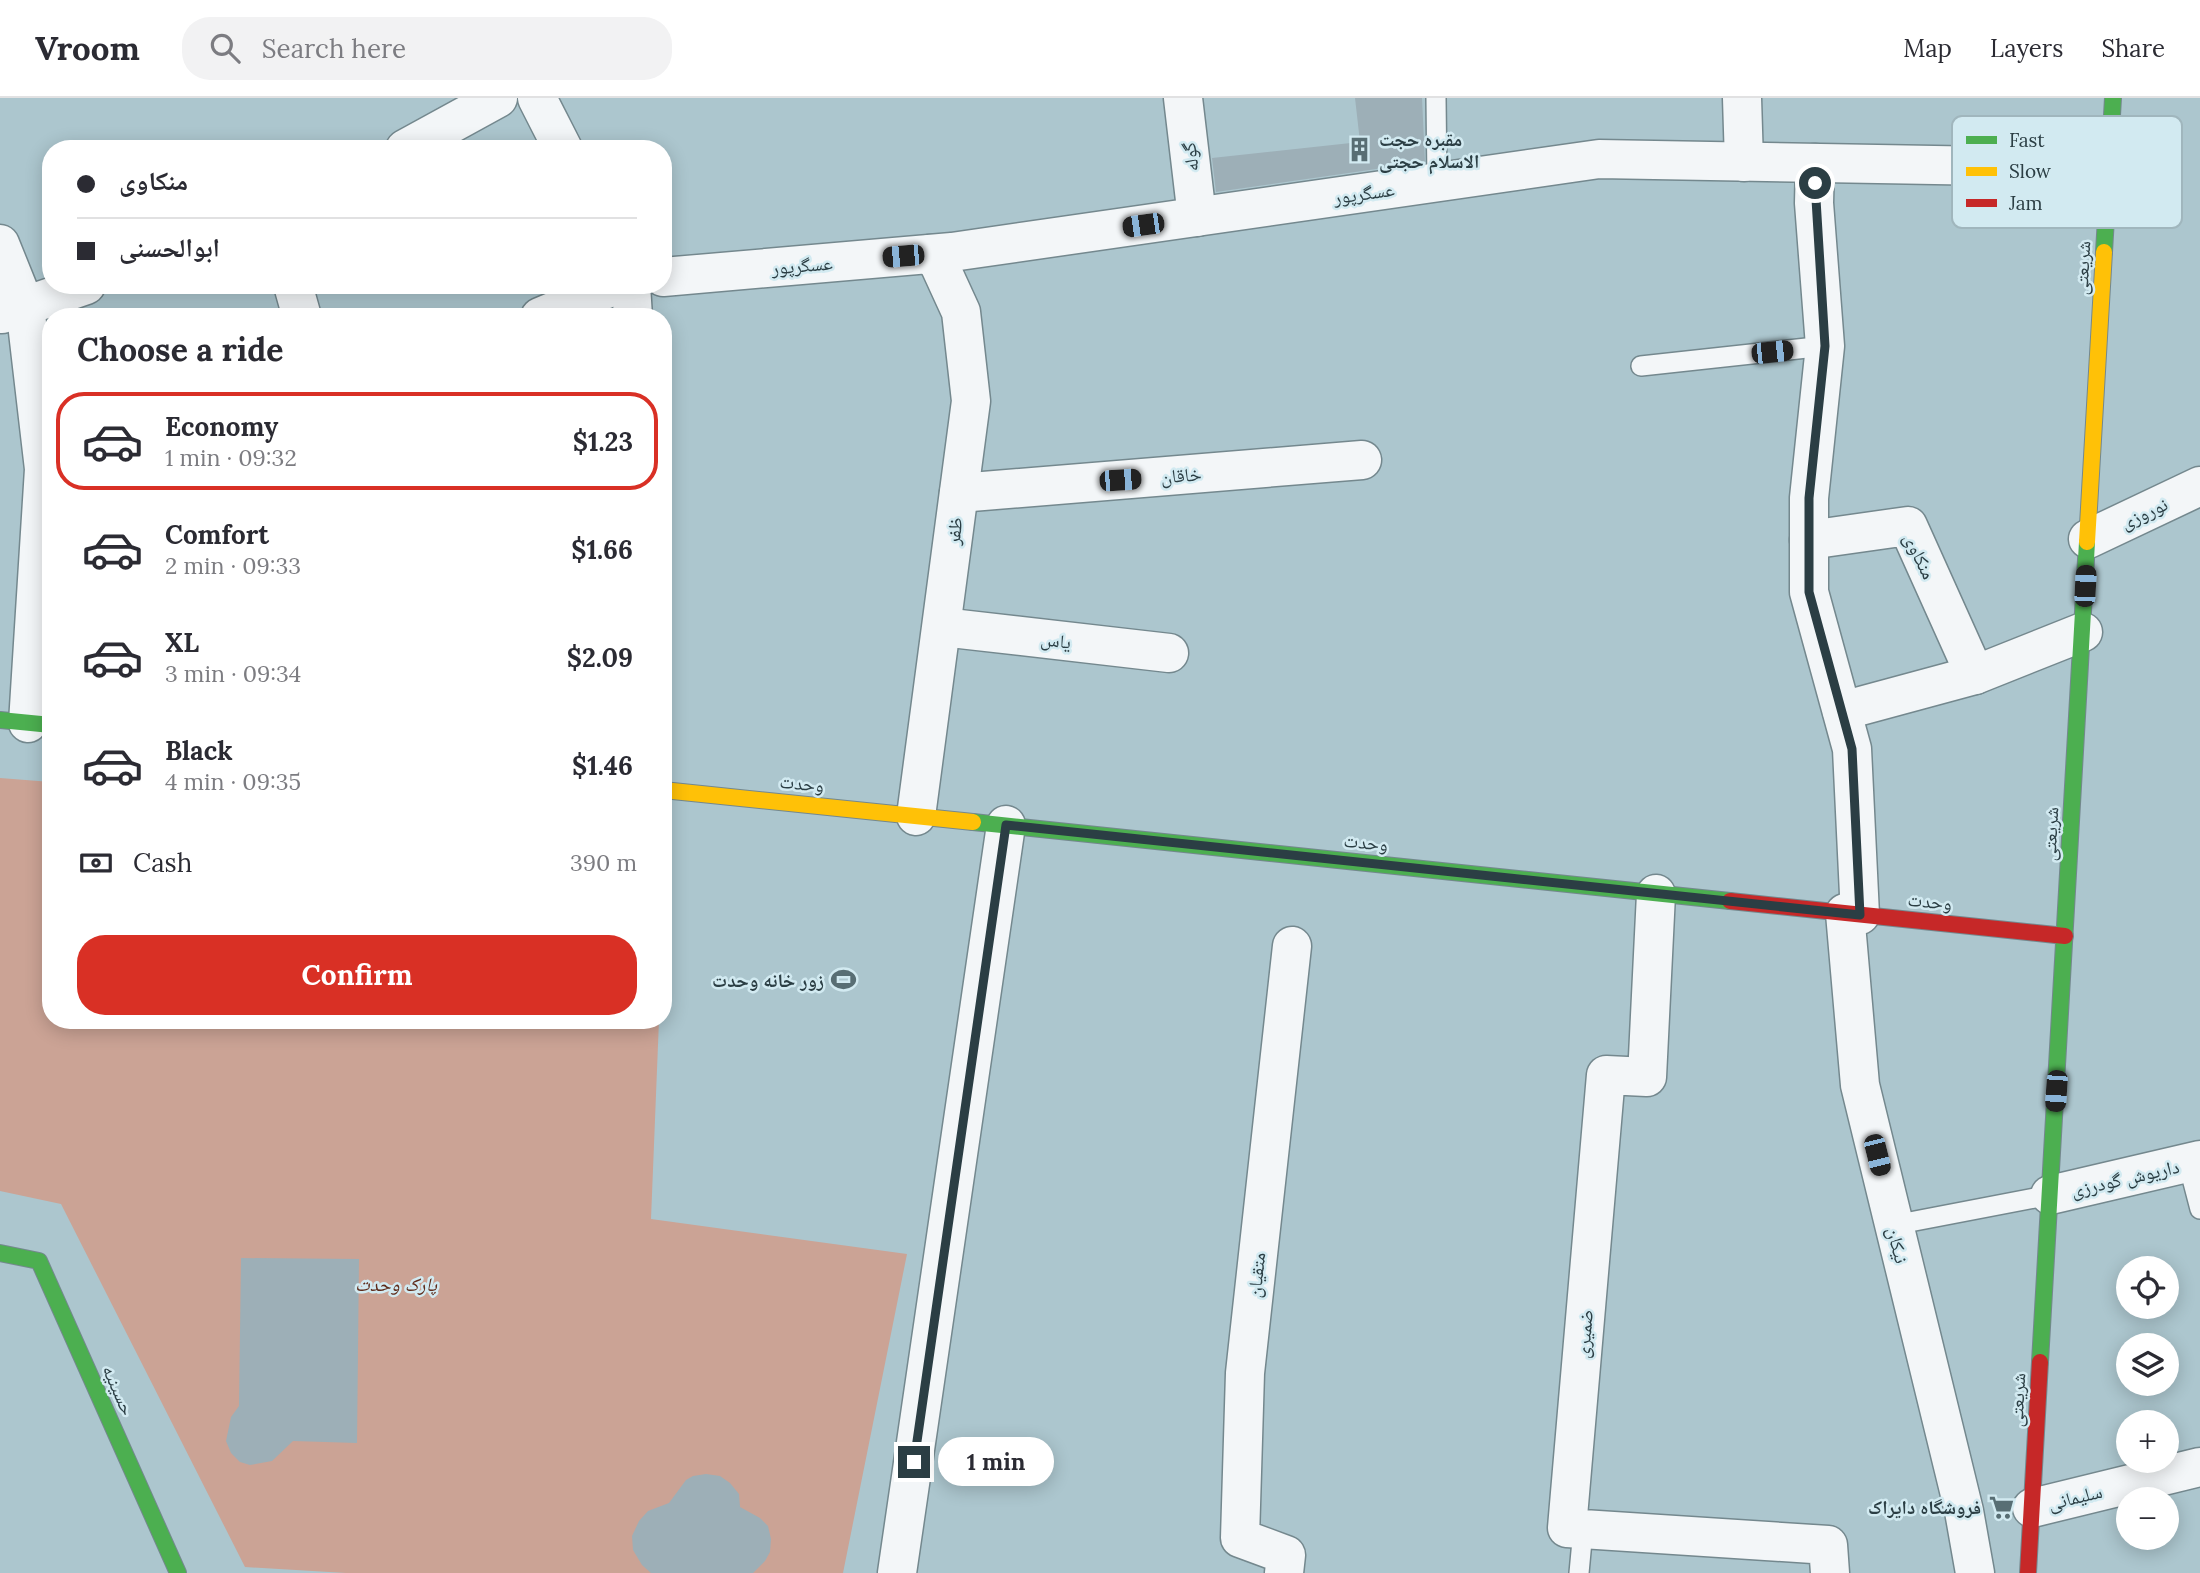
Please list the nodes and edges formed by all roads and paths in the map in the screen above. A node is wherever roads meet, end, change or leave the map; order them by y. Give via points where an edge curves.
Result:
1 (498, 98) edge
2 (537, 98) edge
3 (1183, 98) edge
4 (1436, 98) edge
5 (1742, 98) edge
6 (2113, 98) edge
7 (2112, 116) edge
8 (421, 140) edge
9 (558, 140) edge
10 (1744, 162) junction
11 (1815, 163) junction
12 (1952, 165) edge
13 (1437, 183) junction
14 (1197, 217) junction
15 (2106, 228) edge
16 (0, 244) edge
17 (930, 254) junction
18 (672, 276) edge
19 (60, 294) edge
20 (595, 294) edge
21 (561, 308) edge
22 (12, 311) edge
23 (1825, 346) junction
24 (1641, 366) dead end
25 (42, 459) edge
26 (1362, 460) dead end
27 (2200, 486) edge
28 (959, 493) junction
29 (42, 497) edge
30 (2088, 539) junction
31 (1809, 540) junction
32 (942, 627) junction
33 (2083, 632) junction
34 (1169, 653) dead end
35 (1975, 675) junction
36 (1842, 711) junction
37 (26, 723) edge
38 (672, 791) edge
39 (916, 816) junction
40 (1006, 825) junction
41 (1656, 894) junction
42 (1853, 914) junction
43 (2065, 936) junction
44 (1292, 946) dead end
45 (2194, 1162) edge
46 (2050, 1195) junction
47 (2200, 1209) edge
48 (1894, 1225) junction
49 (0, 1253) edge
50 (2200, 1466) edge
51 (2032, 1508) junction
52 (1583, 1530) junction
53 (178, 1573) edge
54 (897, 1573) edge
55 (1284, 1573) edge
56 (1579, 1573) edge
57 (1829, 1573) edge
58 (1975, 1573) edge
59 (2028, 1573) edge

1 - 8 street
2 - 9 street
3 - 14 street, گوله
4 - 13 lane
5 - 10 street
6 - 7 street, شریعتی
10 - 11 street, عسگرپور
10 - 13 street, عسگرپور via 1599,159
11 - 12 street, عسگرپور
11 - 23 street
13 - 14 street, عسگرپور
14 - 17 street, عسگرپور
15 - 30 street, شریعتی
16 - 22 street
17 - 18 street, عسگرپور
17 - 28 street, ظفر via 961,312 971,401
19 - 22 street
20 - 21 street
22 - 25 street
23 - 24 lane
23 - 31 street
26 - 28 street, خاقان
27 - 30 street, نوروزی
28 - 32 street, ظفر
29 - 37 street
30 - 33 street, شریعتی
31 - 35 street, منکاوی via 1908,526
31 - 36 street via 1809,592
32 - 34 street, یاس
32 - 39 street, ظفر
33 - 35 street
33 - 43 street, شریعتی
35 - 36 street
36 - 42 street via 1852,749
38 - 39 street, وحدت
39 - 40 street, وحدت
40 - 41 street, وحدت
40 - 54 street
41 - 42 street, وحدت
41 - 52 street, ضمیری via 1647,1077 1606,1075 1567,1528
42 - 43 street, وحدت
42 - 48 street, نیکان via 1860,1085
43 - 46 street, شریعتی
44 - 55 street, متقیان via 1245,1373 1240,1538 1286,1555
45 - 46 street, داریوش گودرزی
45 - 47 lane
46 - 48 lane
46 - 51 street, شریعتی
48 - 58 street, نیکان
49 - 53 street, حسینیه via 38,1261
50 - 51 street, سلیمانی
51 - 59 street, شریعتی
52 - 56 lane
52 - 57 street via 1828,1545

